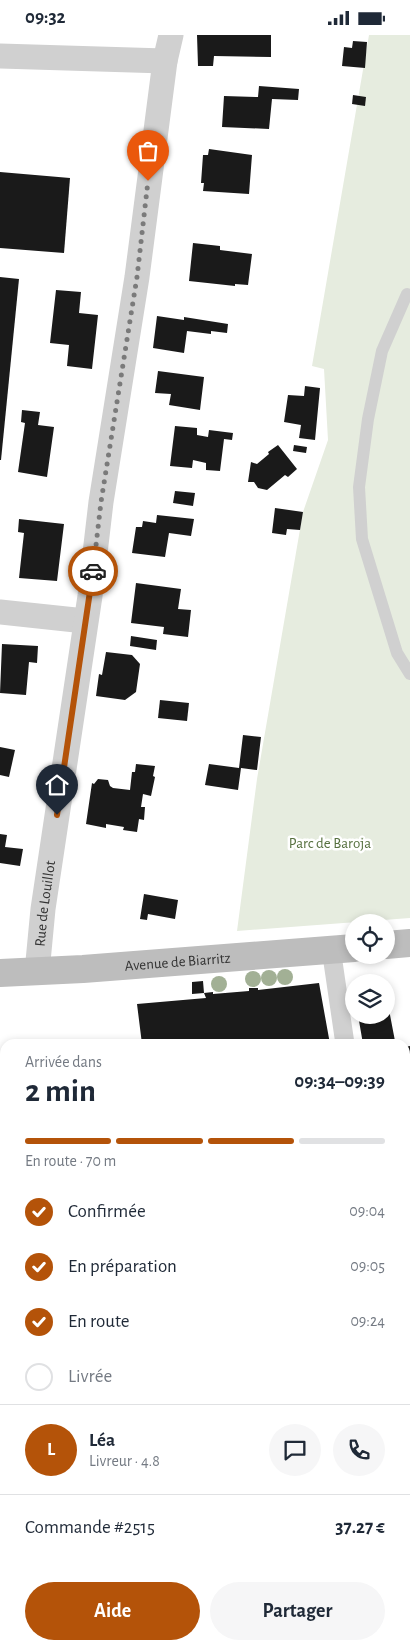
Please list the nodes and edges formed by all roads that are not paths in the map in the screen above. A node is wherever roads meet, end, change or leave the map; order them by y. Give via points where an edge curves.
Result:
1 (171, 35) edge
2 (0, 56) edge
3 (165, 61) junction
4 (409, 292) edge
5 (0, 612) edge
6 (86, 621) junction
7 (410, 674) edge
8 (410, 943) edge
9 (395, 944) edge
10 (343, 955) edge
11 (37, 972) junction
12 (0, 973) edge
13 (345, 1039) edge

1 - 3 street, Rue de Louillot
2 - 3 street
3 - 6 street, Rue de Louillot
4 - 7 lane via 382,351 359,487 362,539 397,653
5 - 6 street
6 - 11 street, Rue de Louillot via 43,909
8 - 9 main road
10 - 11 main road, Avenue de Biarritz
10 - 13 street
11 - 12 main road, Avenue de Biarritz

